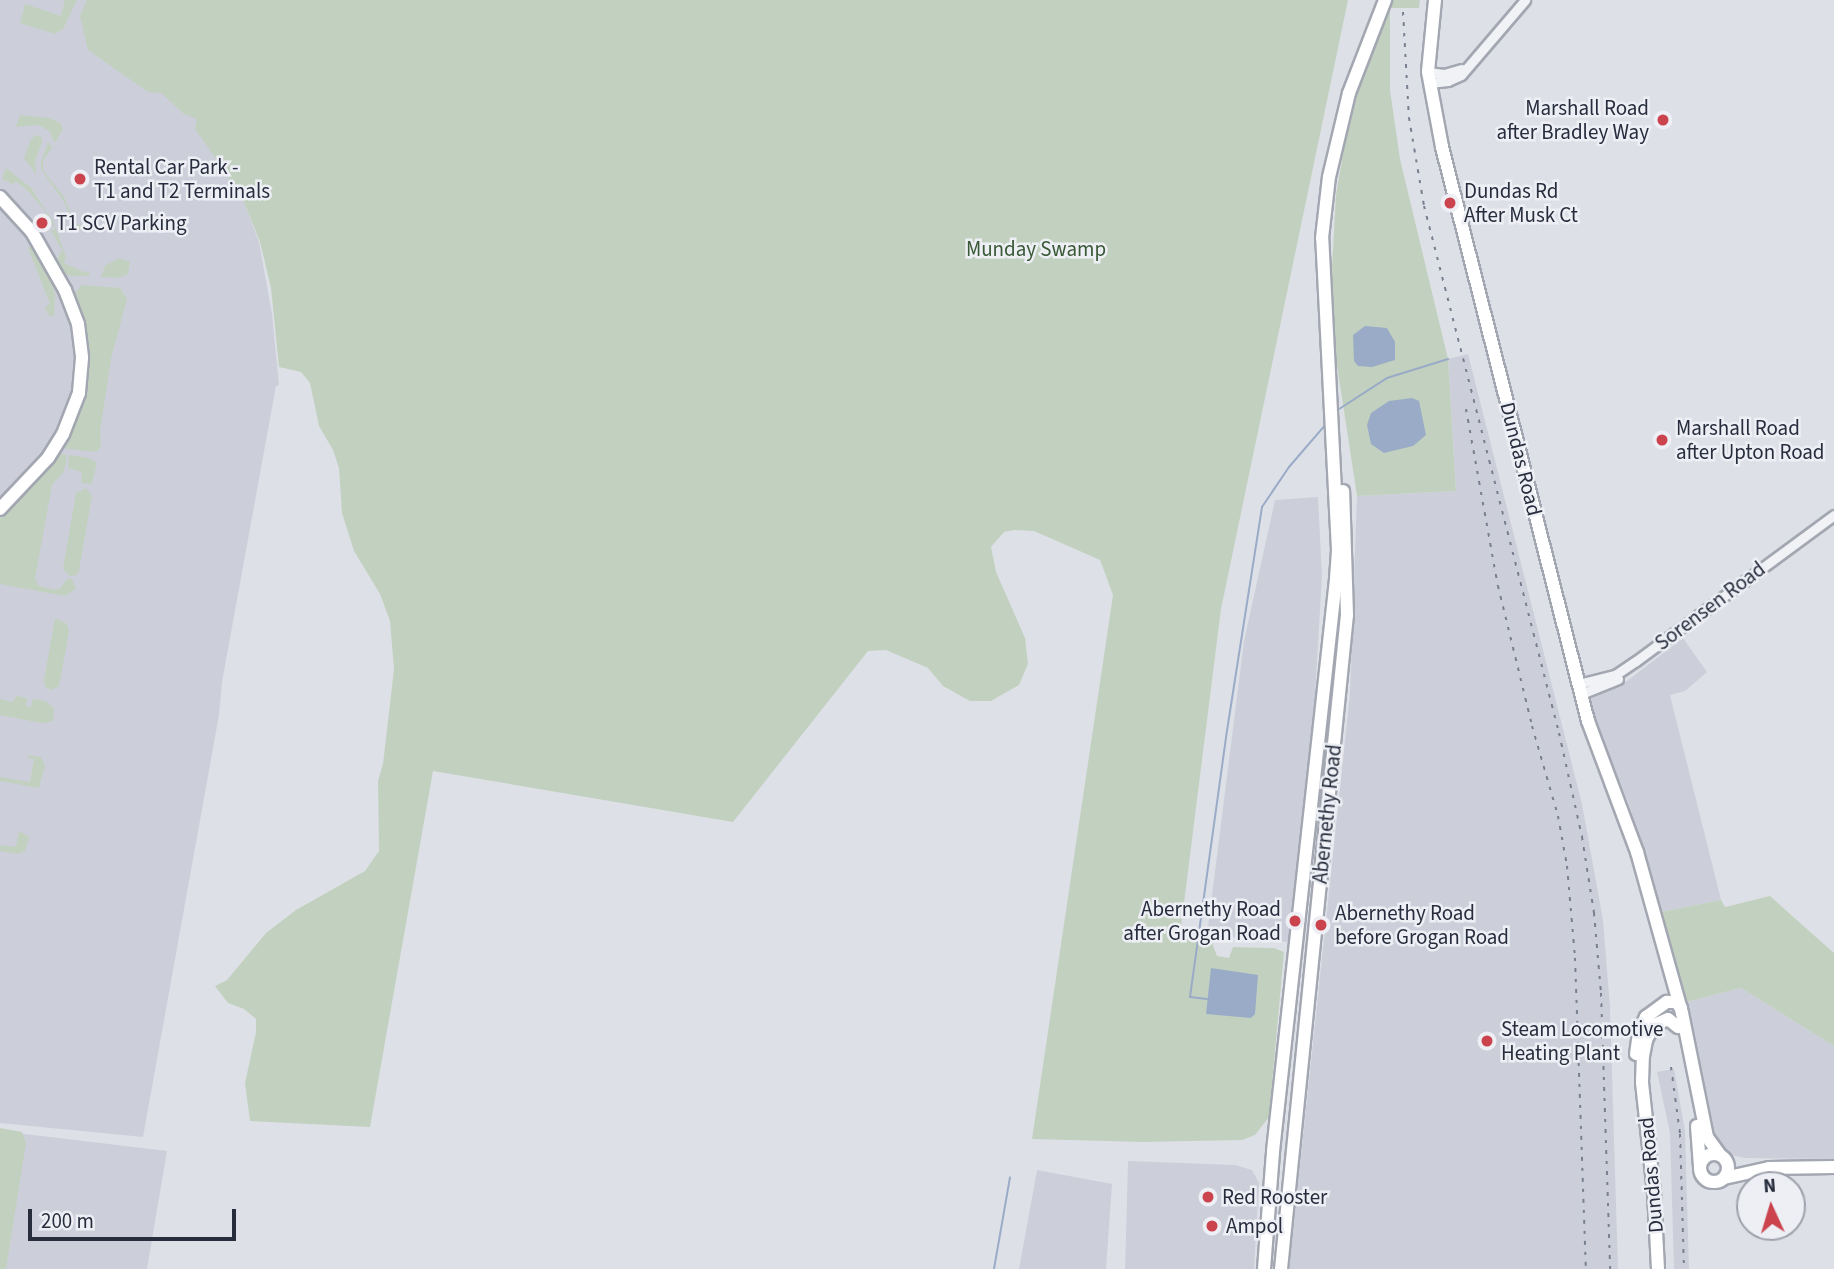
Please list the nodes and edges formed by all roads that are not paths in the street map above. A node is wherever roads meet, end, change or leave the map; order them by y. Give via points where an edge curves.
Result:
1 (1385, 0) edge
2 (1435, 0) edge
3 (1525, 0) edge
4 (1429, 77) junction
5 (0, 197) edge
6 (1328, 359) junction
7 (0, 509) edge
8 (1834, 515) edge
9 (1834, 521) edge
10 (1580, 689) junction
11 (1652, 911) junction
12 (1667, 987) junction
13 (1676, 1005) junction
14 (1646, 1017) junction
15 (1661, 1021) junction
16 (1678, 1027) junction
17 (1642, 1082) junction
18 (1701, 1126) junction
19 (1722, 1156) junction
20 (1700, 1167) junction
21 (1834, 1167) edge
22 (1769, 1168) junction
23 (1724, 1178) junction
24 (1264, 1269) edge
25 (1281, 1269) edge
26 (1658, 1269) edge

1 - 6 main road, Abernethy Road via 1349,93 1329,177 1322,238
2 - 4 main road, Dundas Road
3 - 4 street via 1462,69
4 - 10 main road, Dundas Road via 1441,147
5 - 7 main road via 32,232 65,290 78,324 82,358 79,393 64,434
6 - 24 main road, Abernethy Road via 1336,579
6 - 25 main road, Abernethy Road via 1343,489 1347,615
8 - 10 street, Sorensen Road via 1626,668
9 - 10 street, Sorensen Road via 1628,672 1606,685
10 - 11 main road, Dundas Road via 1594,739 1629,827
11 - 12 main road, Dundas Road
11 - 13 main road, Dundas Road
12 - 13 main road, Dundas Road
12 - 14 main road, Dundas Road
13 - 14 main road
13 - 15 main road, Dundas Road
13 - 16 main road, Dundas Road
13 - 18 main road, Dundas Road
14 - 17 main road, Dundas Road via 1637,1040
15 - 16 main road via 1670,1020
15 - 17 main road, Dundas Road via 1646,1040
16 - 18 main road, Dundas Road
17 - 26 main road, Dundas Road
18 - 19 main road
18 - 20 main road
19 - 20 main road via 1707,1156
19 - 22 main road via 1736,1164
19 - 23 main road via 1728,1166
20 - 23 main road via 1710,1182
21 - 22 main road
22 - 23 main road

